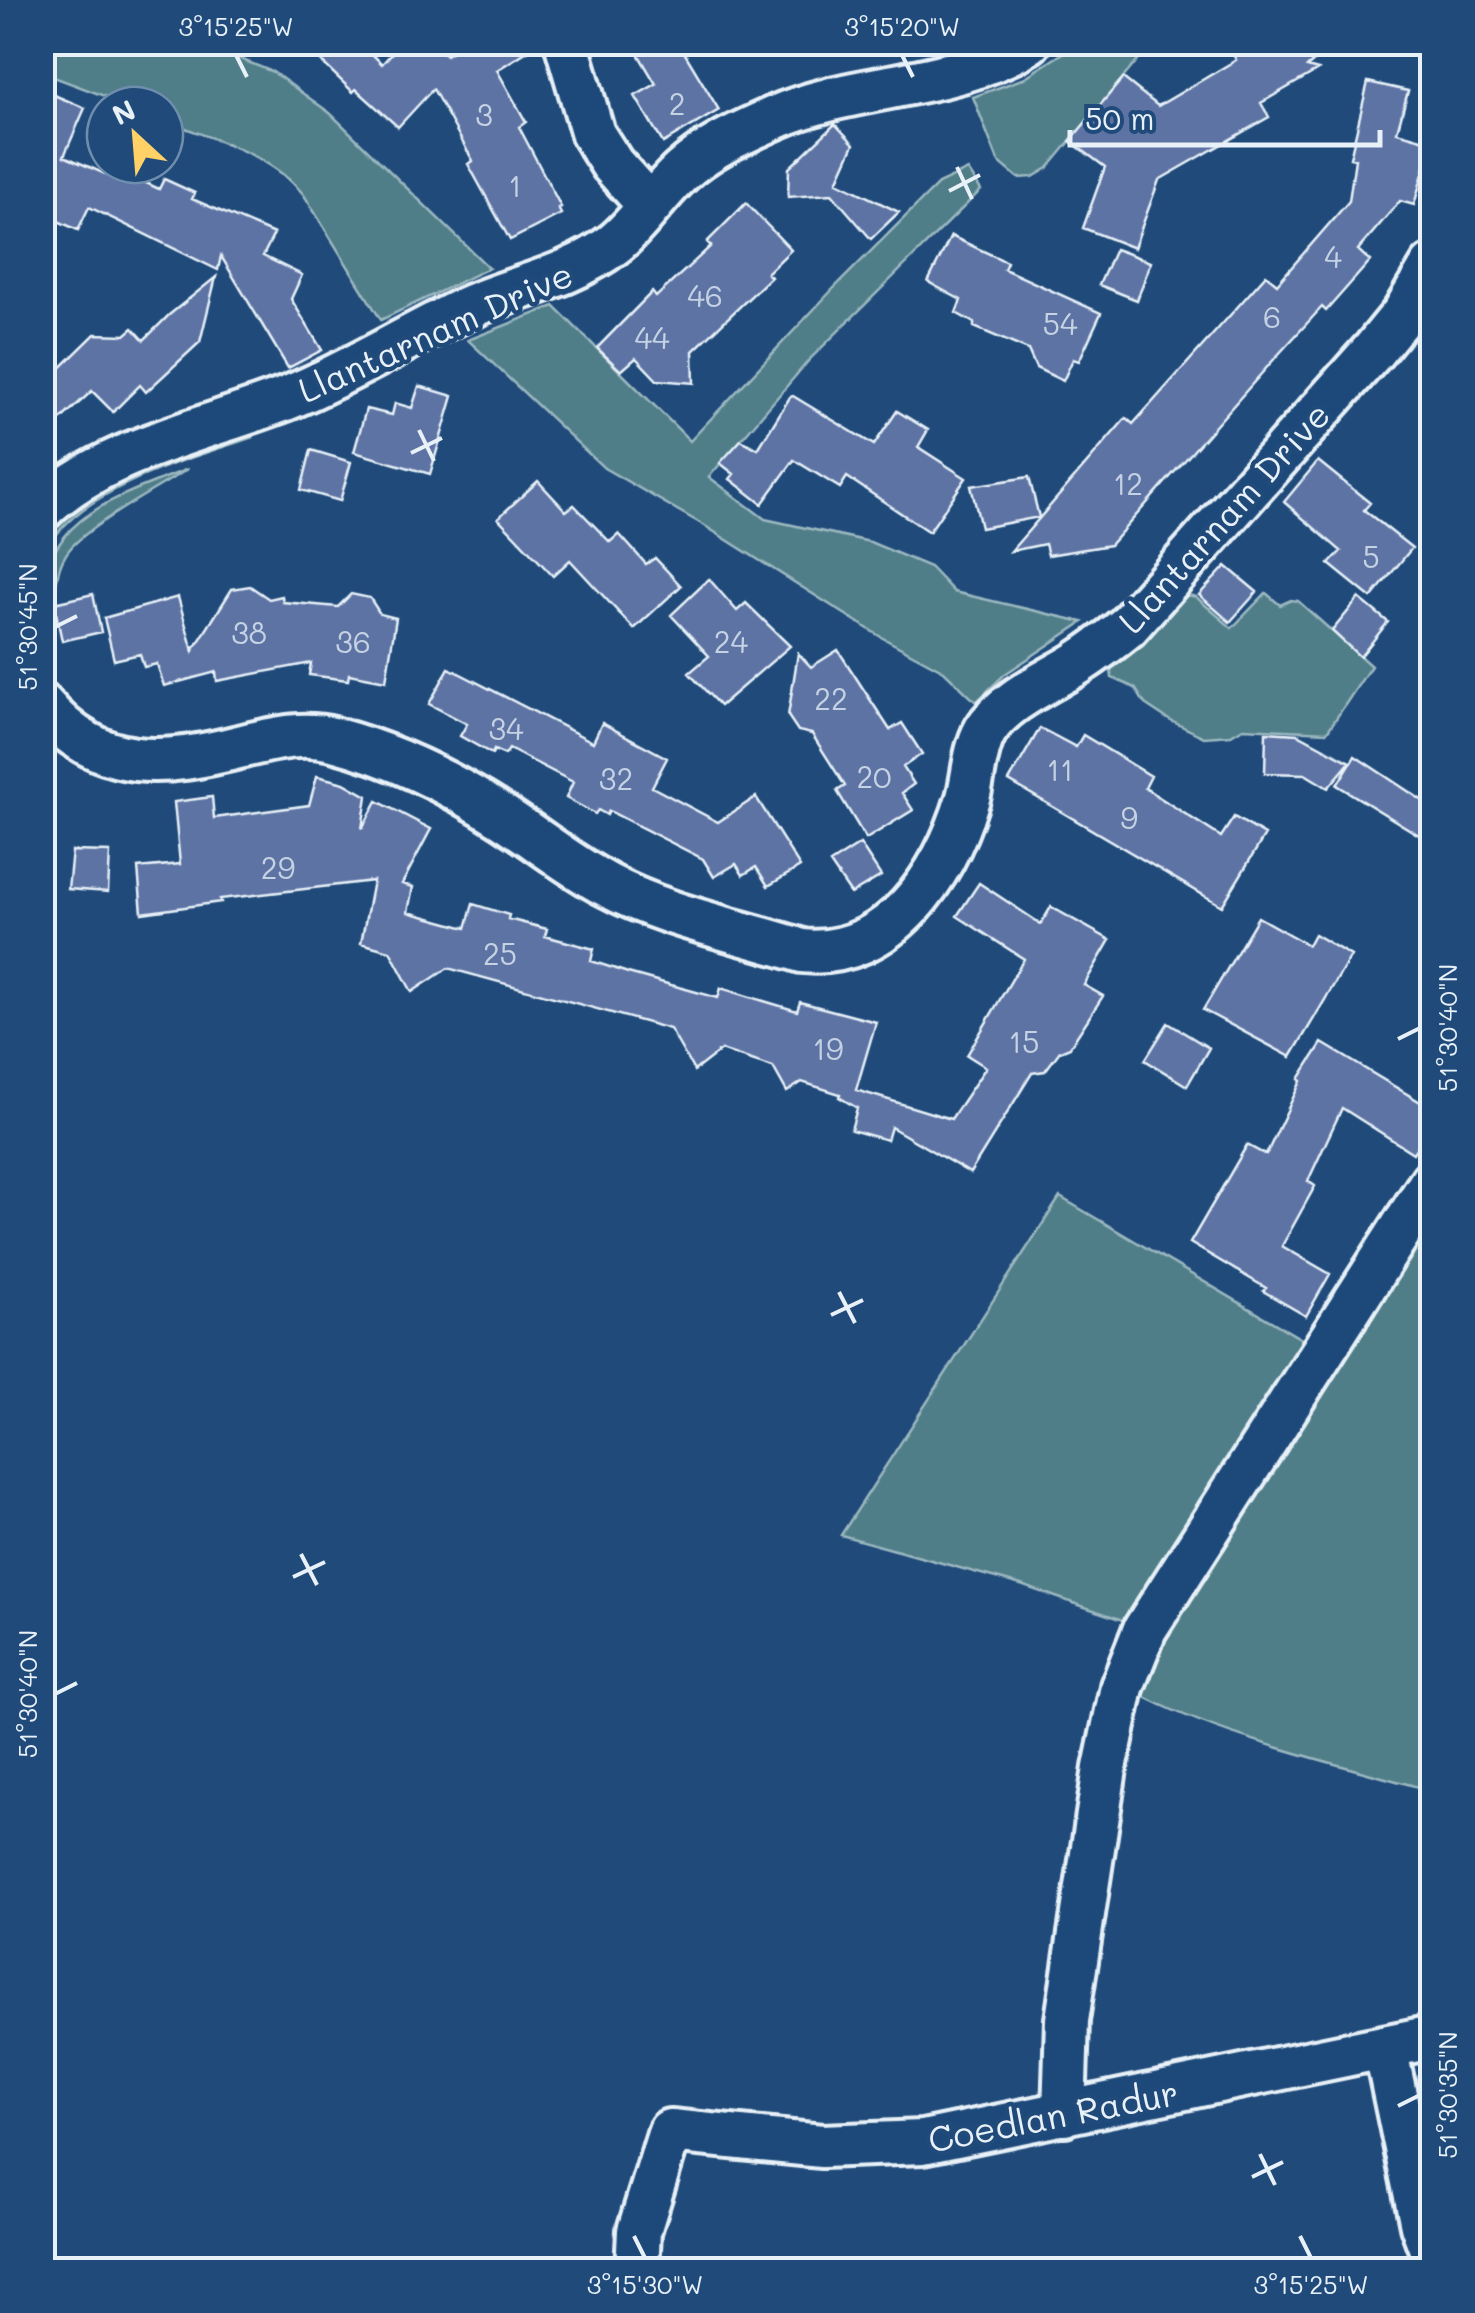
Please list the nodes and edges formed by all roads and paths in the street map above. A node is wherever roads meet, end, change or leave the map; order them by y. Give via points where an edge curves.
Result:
1 (566, 42) edge
2 (1028, 42) edge
3 (650, 205) junction
4 (1432, 266) edge
5 (42, 509) edge
6 (42, 705) edge
7 (1432, 1181) edge
8 (1432, 2037) edge
9 (1385, 2047) junction
10 (1064, 2114) junction
11 (1432, 2252) edge
12 (638, 2270) edge

1 - 3 street via 593,134
2 - 3 street, Llantarnam Drive via 950,75 838,96 778,116 704,152
3 - 5 street, Llantarnam Drive via 617,242 554,278 493,296 294,396 113,462 60,491
4 - 6 street, Llantarnam Drive via 1373,351 1127,627 1002,712 986,731 952,841 929,882 879,934 846,950 802,951 638,900 464,792 333,739 276,738 148,762 91,746
7 - 10 street via 1145,1628 1122,1686 1067,2020
8 - 9 street, Coedlan Radur
9 - 10 street, Coedlan Radur
9 - 11 street
10 - 12 street, Coedlan Radur via 923,2142 822,2146 670,2130 639,2231

